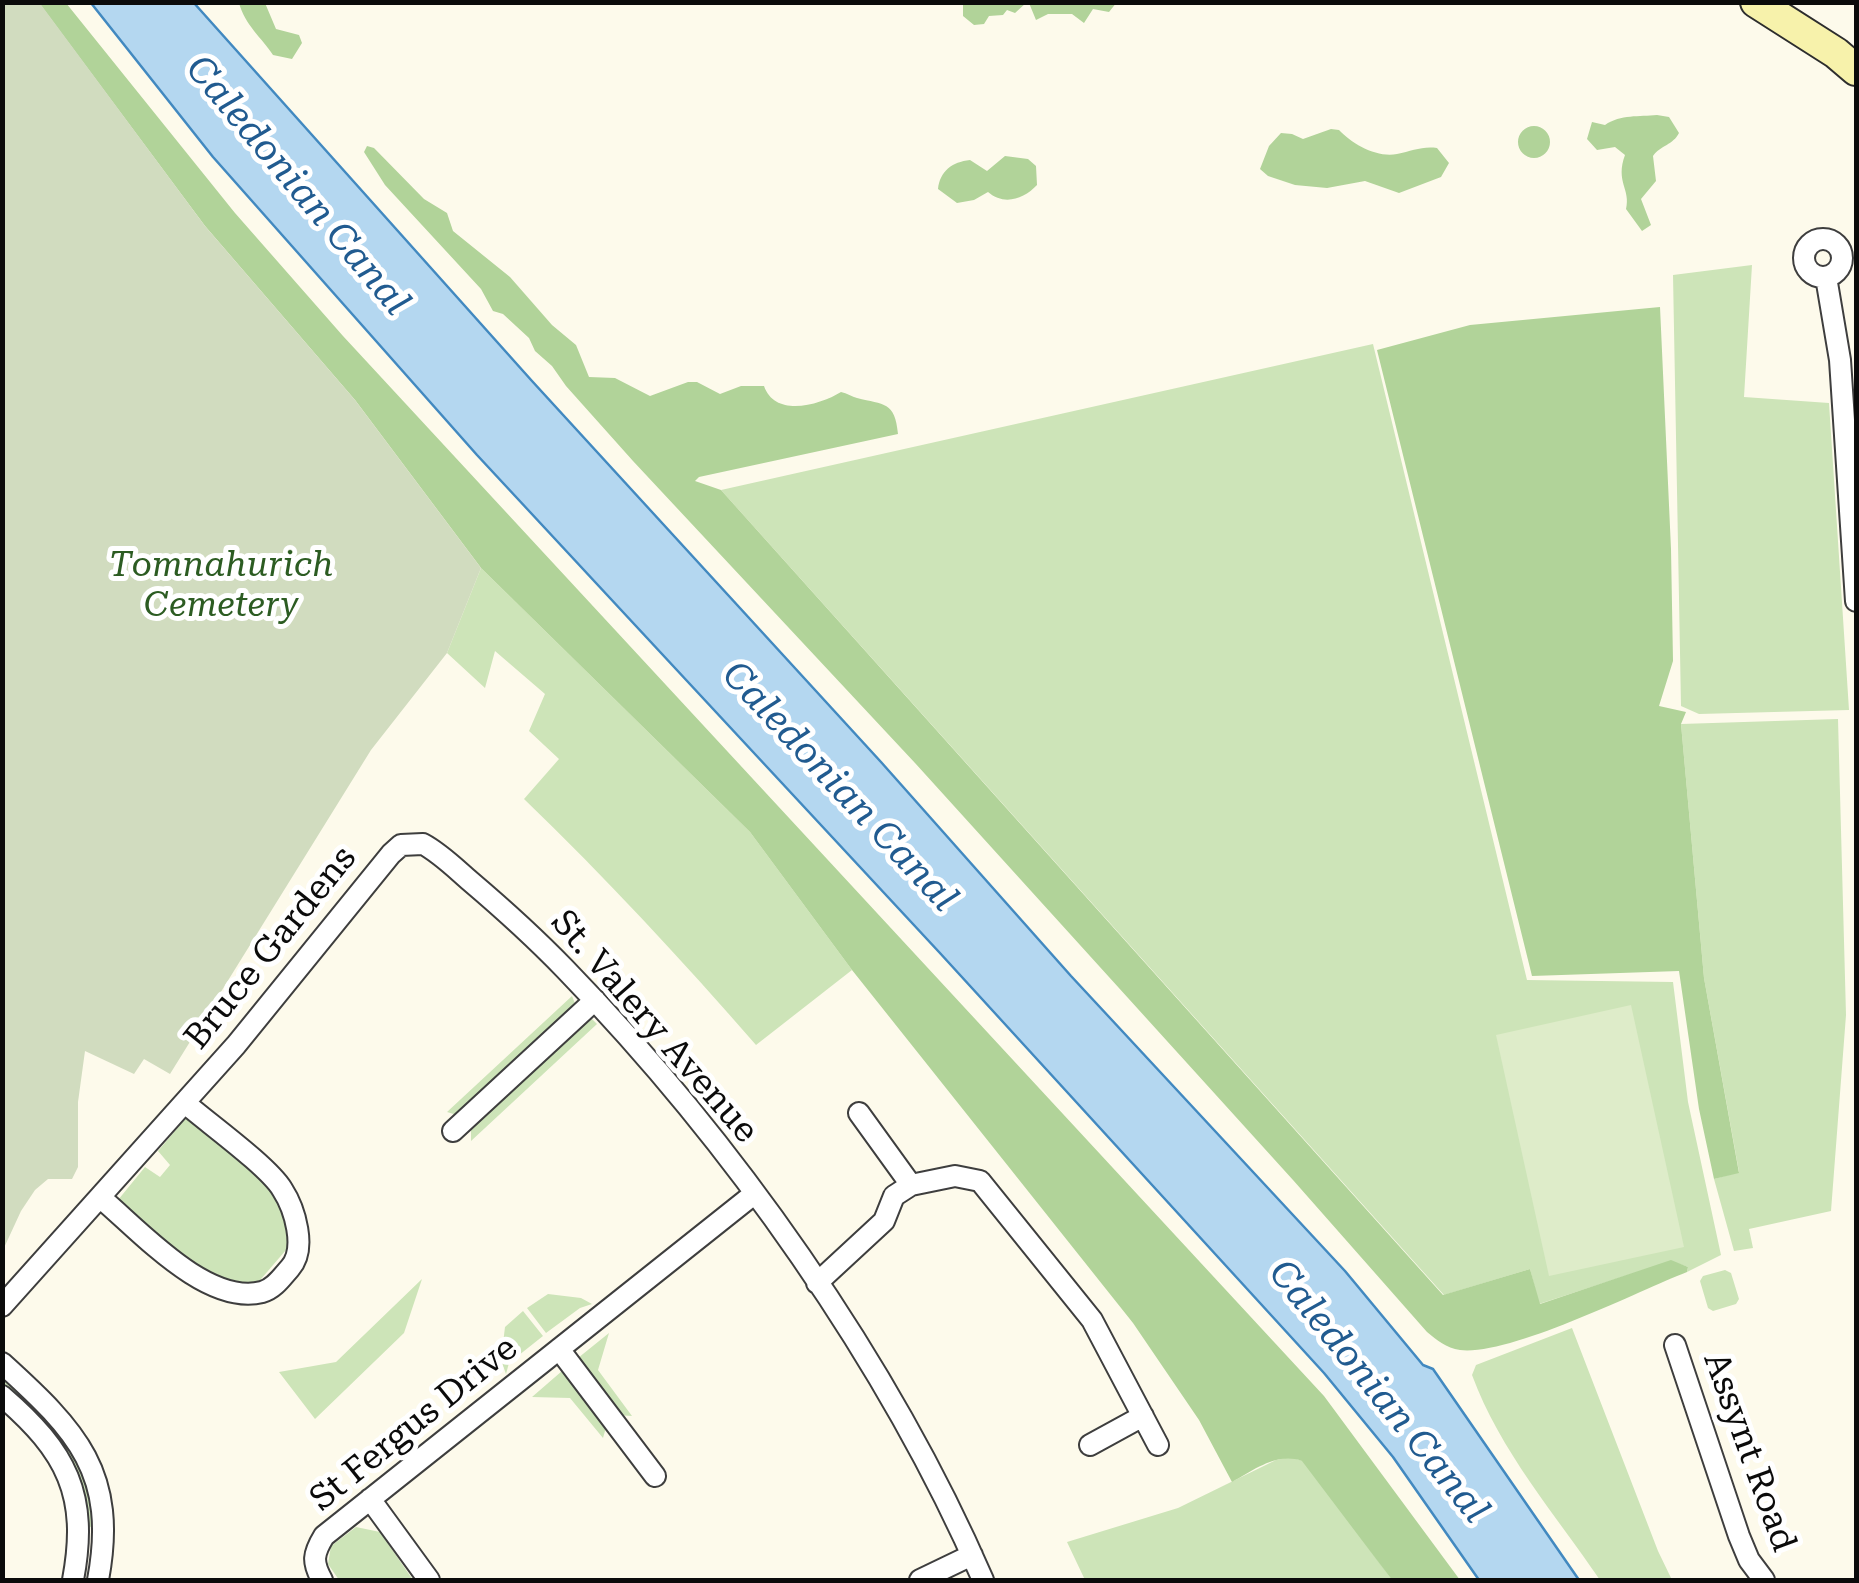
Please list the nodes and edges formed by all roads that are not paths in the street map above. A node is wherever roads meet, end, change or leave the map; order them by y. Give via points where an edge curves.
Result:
1 (1756, 2) edge
2 (1856, 70) edge
3 (1826, 277) dead end
4 (1849, 389) edge
5 (1856, 600) edge
6 (413, 842) joint
7 (595, 1000) junction
8 (184, 1103) junction
9 (859, 1112) dead end
10 (452, 1130) dead end
11 (911, 1184) junction
12 (754, 1194) junction
13 (102, 1199) junction
14 (818, 1283) junction
15 (2, 1306) edge
16 (1675, 1345) dead end
17 (559, 1349) junction
18 (2, 1364) edge
19 (2, 1396) edge
20 (1144, 1416) junction
21 (1090, 1445) dead end
22 (1158, 1445) dead end
23 (654, 1476) dead end
24 (370, 1499) junction
25 (972, 1555) junction
26 (72, 1580) edge
27 (98, 1580) edge
28 (322, 1580) edge
29 (428, 1580) edge
30 (920, 1580) edge
31 (983, 1580) edge
32 (1764, 1580) edge

1 - 2 street
3 - 4 street
4 - 5 street
6 - 7 street, St. Valery Avenue via 432,849 524,927
6 - 8 street, Bruce Gardens via 391,854
7 - 10 street
7 - 12 street, St. Valery Avenue
8 - 13 street, Bruce Gardens
8 - 13 street, Bruce Gardens via 282,1190 298,1236 295,1262 262,1292 211,1286
9 - 11 street
11 - 14 street via 894,1196 884,1221
11 - 20 street via 956,1176 980,1181 1092,1320
12 - 14 street, St. Valery Avenue
12 - 17 street, St Fergus Drive
13 - 15 street, Bruce Gardens
14 - 25 street, St. Valery Avenue via 915,1440
16 - 32 street, Assynt Road via 1739,1536
17 - 23 street, St Fergus Drive
17 - 24 street, St Fergus Drive
18 - 27 street via 58,1415 86,1456 103,1507
19 - 26 street via 46,1437 68,1473 80,1521
20 - 21 street
20 - 22 street
24 - 28 street, St Fergus Drive via 324,1536 314,1554
24 - 29 street
25 - 30 street
25 - 31 street, St. Valery Avenue

